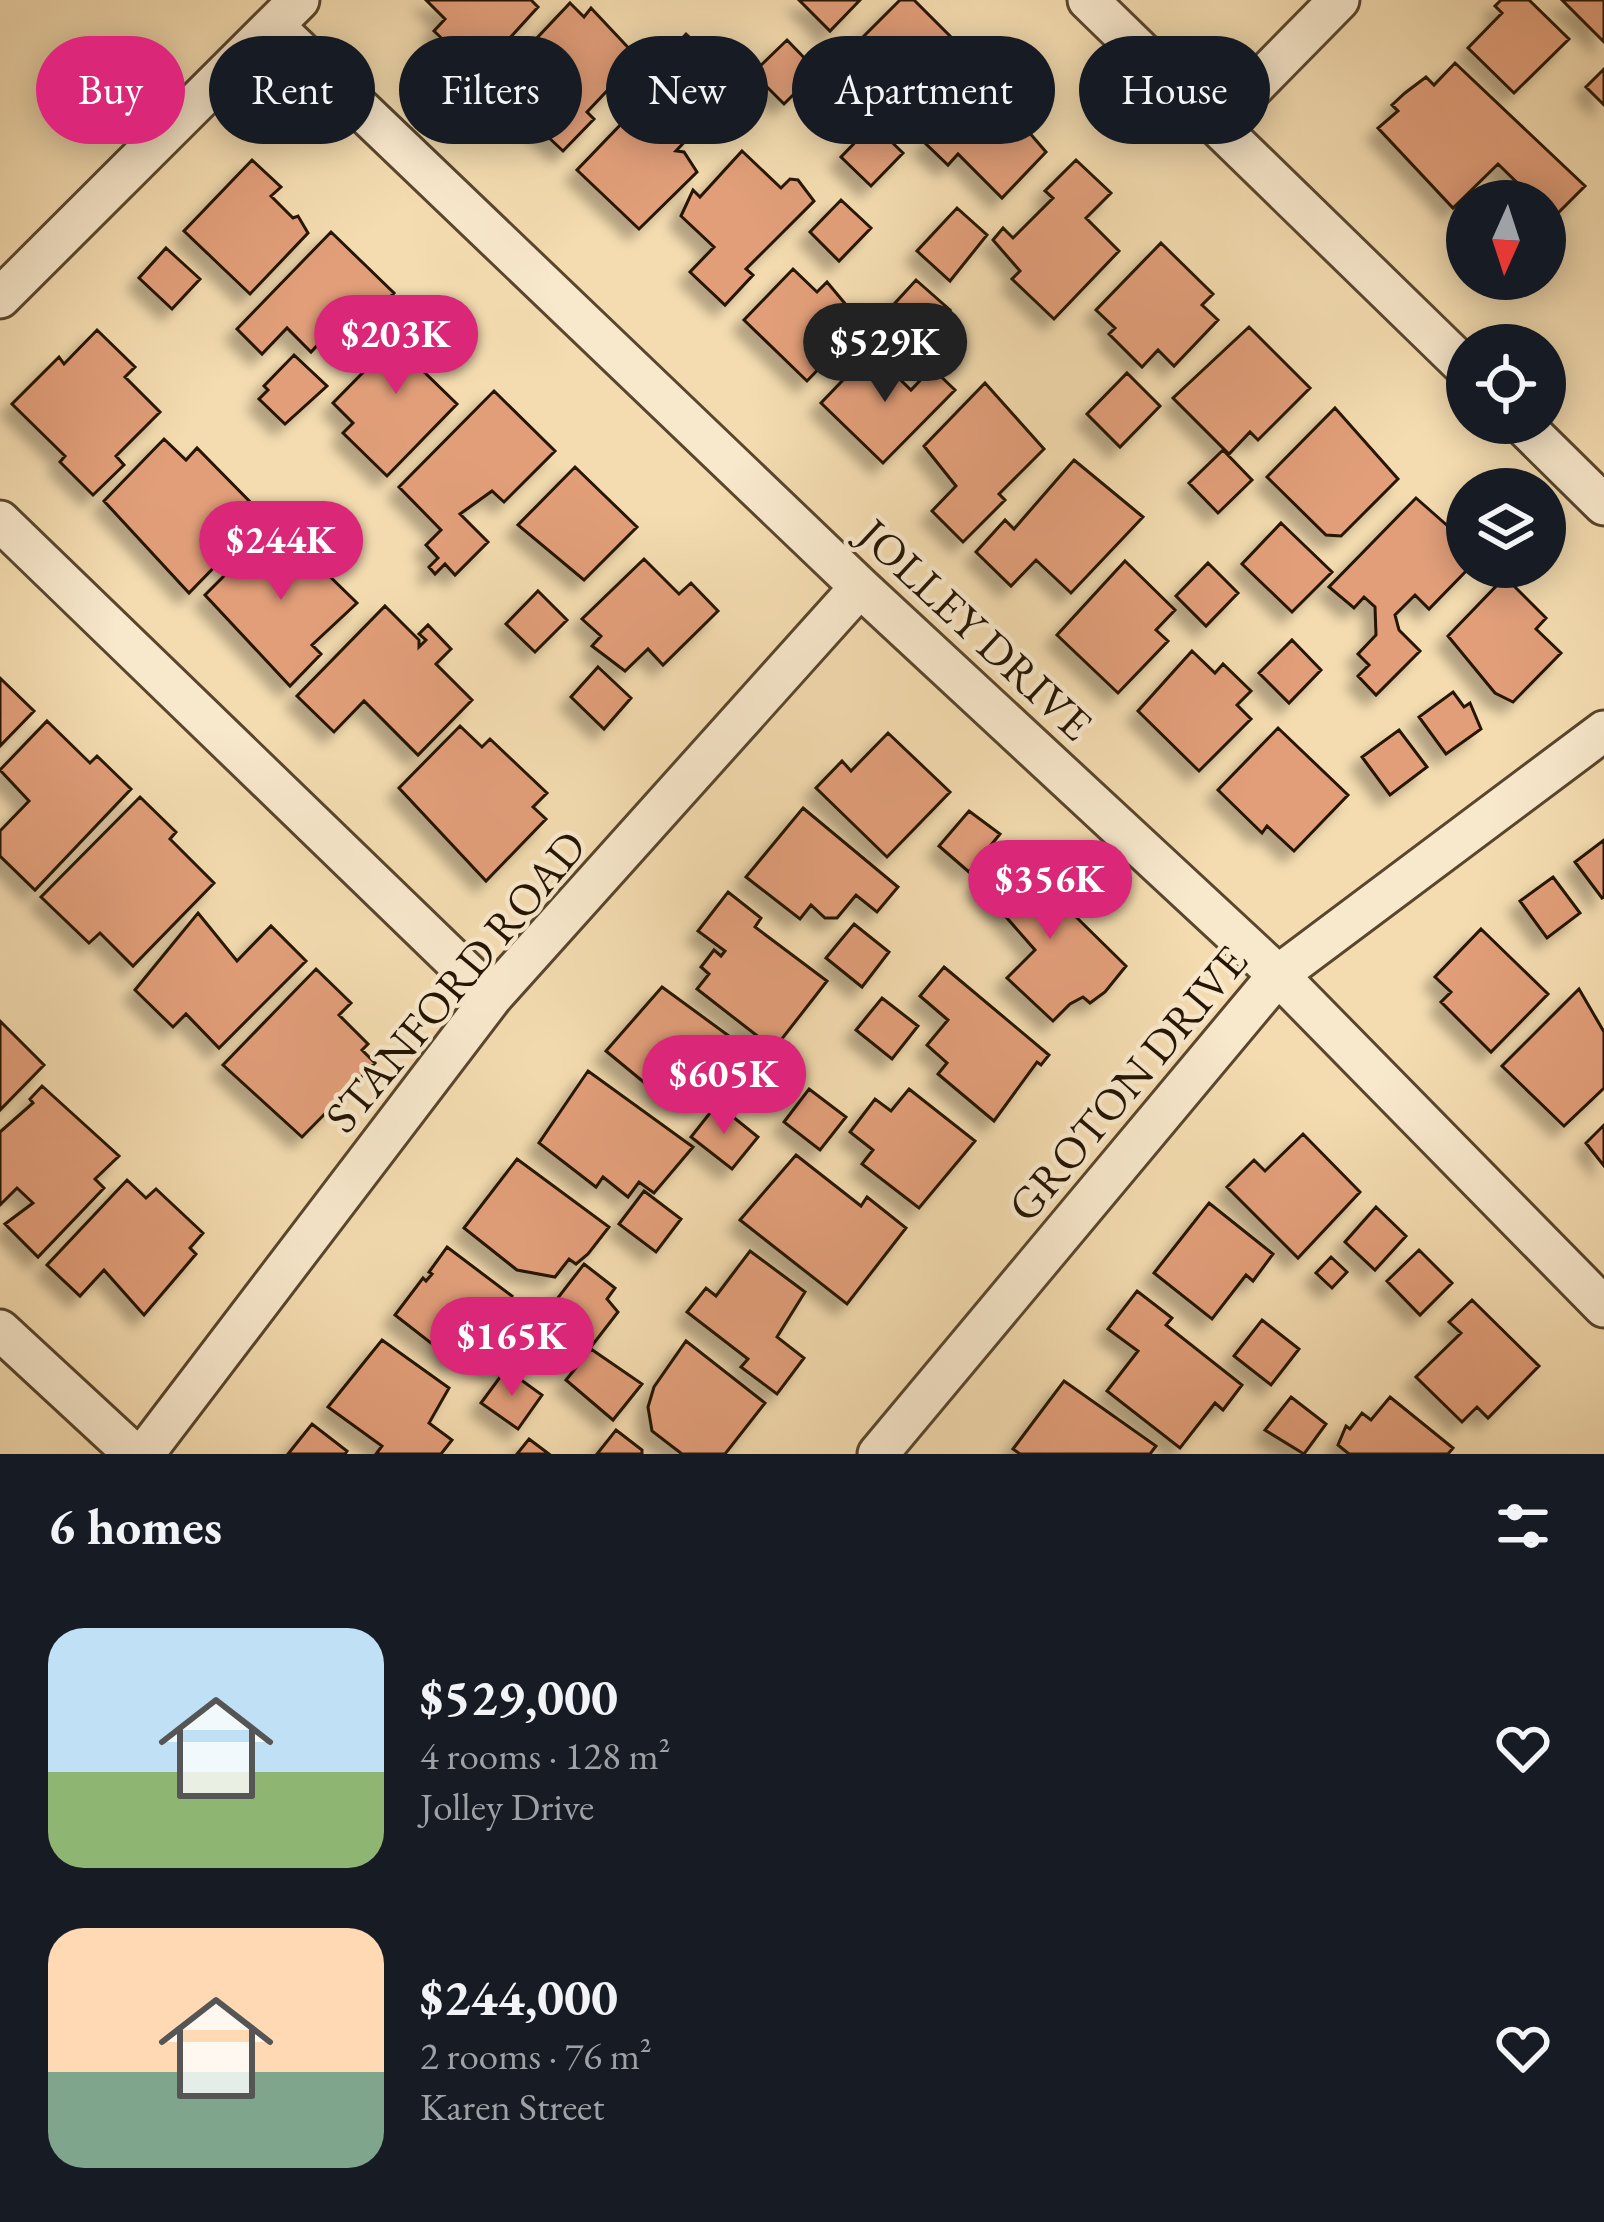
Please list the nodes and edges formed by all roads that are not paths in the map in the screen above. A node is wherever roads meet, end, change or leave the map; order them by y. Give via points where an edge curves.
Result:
1 (1088, 0) edge
2 (1339, 0) edge
3 (287, 13) edge
4 (1127, 36) edge
5 (1270, 70) edge
6 (1241, 144) edge
7 (0, 298) edge
8 (1446, 348) edge
9 (1542, 444) edge
10 (1604, 505) edge
11 (0, 520) edge
12 (860, 587) junction
13 (1604, 731) edge
14 (1278, 975) junction
15 (492, 997) junction
16 (1604, 1307) edge
17 (0, 1330) edge
18 (134, 1454) edge
19 (144, 1454) edge
20 (878, 1454) edge

1 - 4 street
2 - 5 street
3 - 7 street
3 - 12 street, JOLLEY DRIVE
6 - 8 street
9 - 10 street
11 - 15 street
12 - 14 street, JOLLEY DRIVE
12 - 15 street, STANFORD ROAD
13 - 14 street, GROTON DRIVE
14 - 16 street, JOLLEY DRIVE
14 - 20 street, GROTON DRIVE
15 - 19 street, STANFORD ROAD
17 - 18 street

